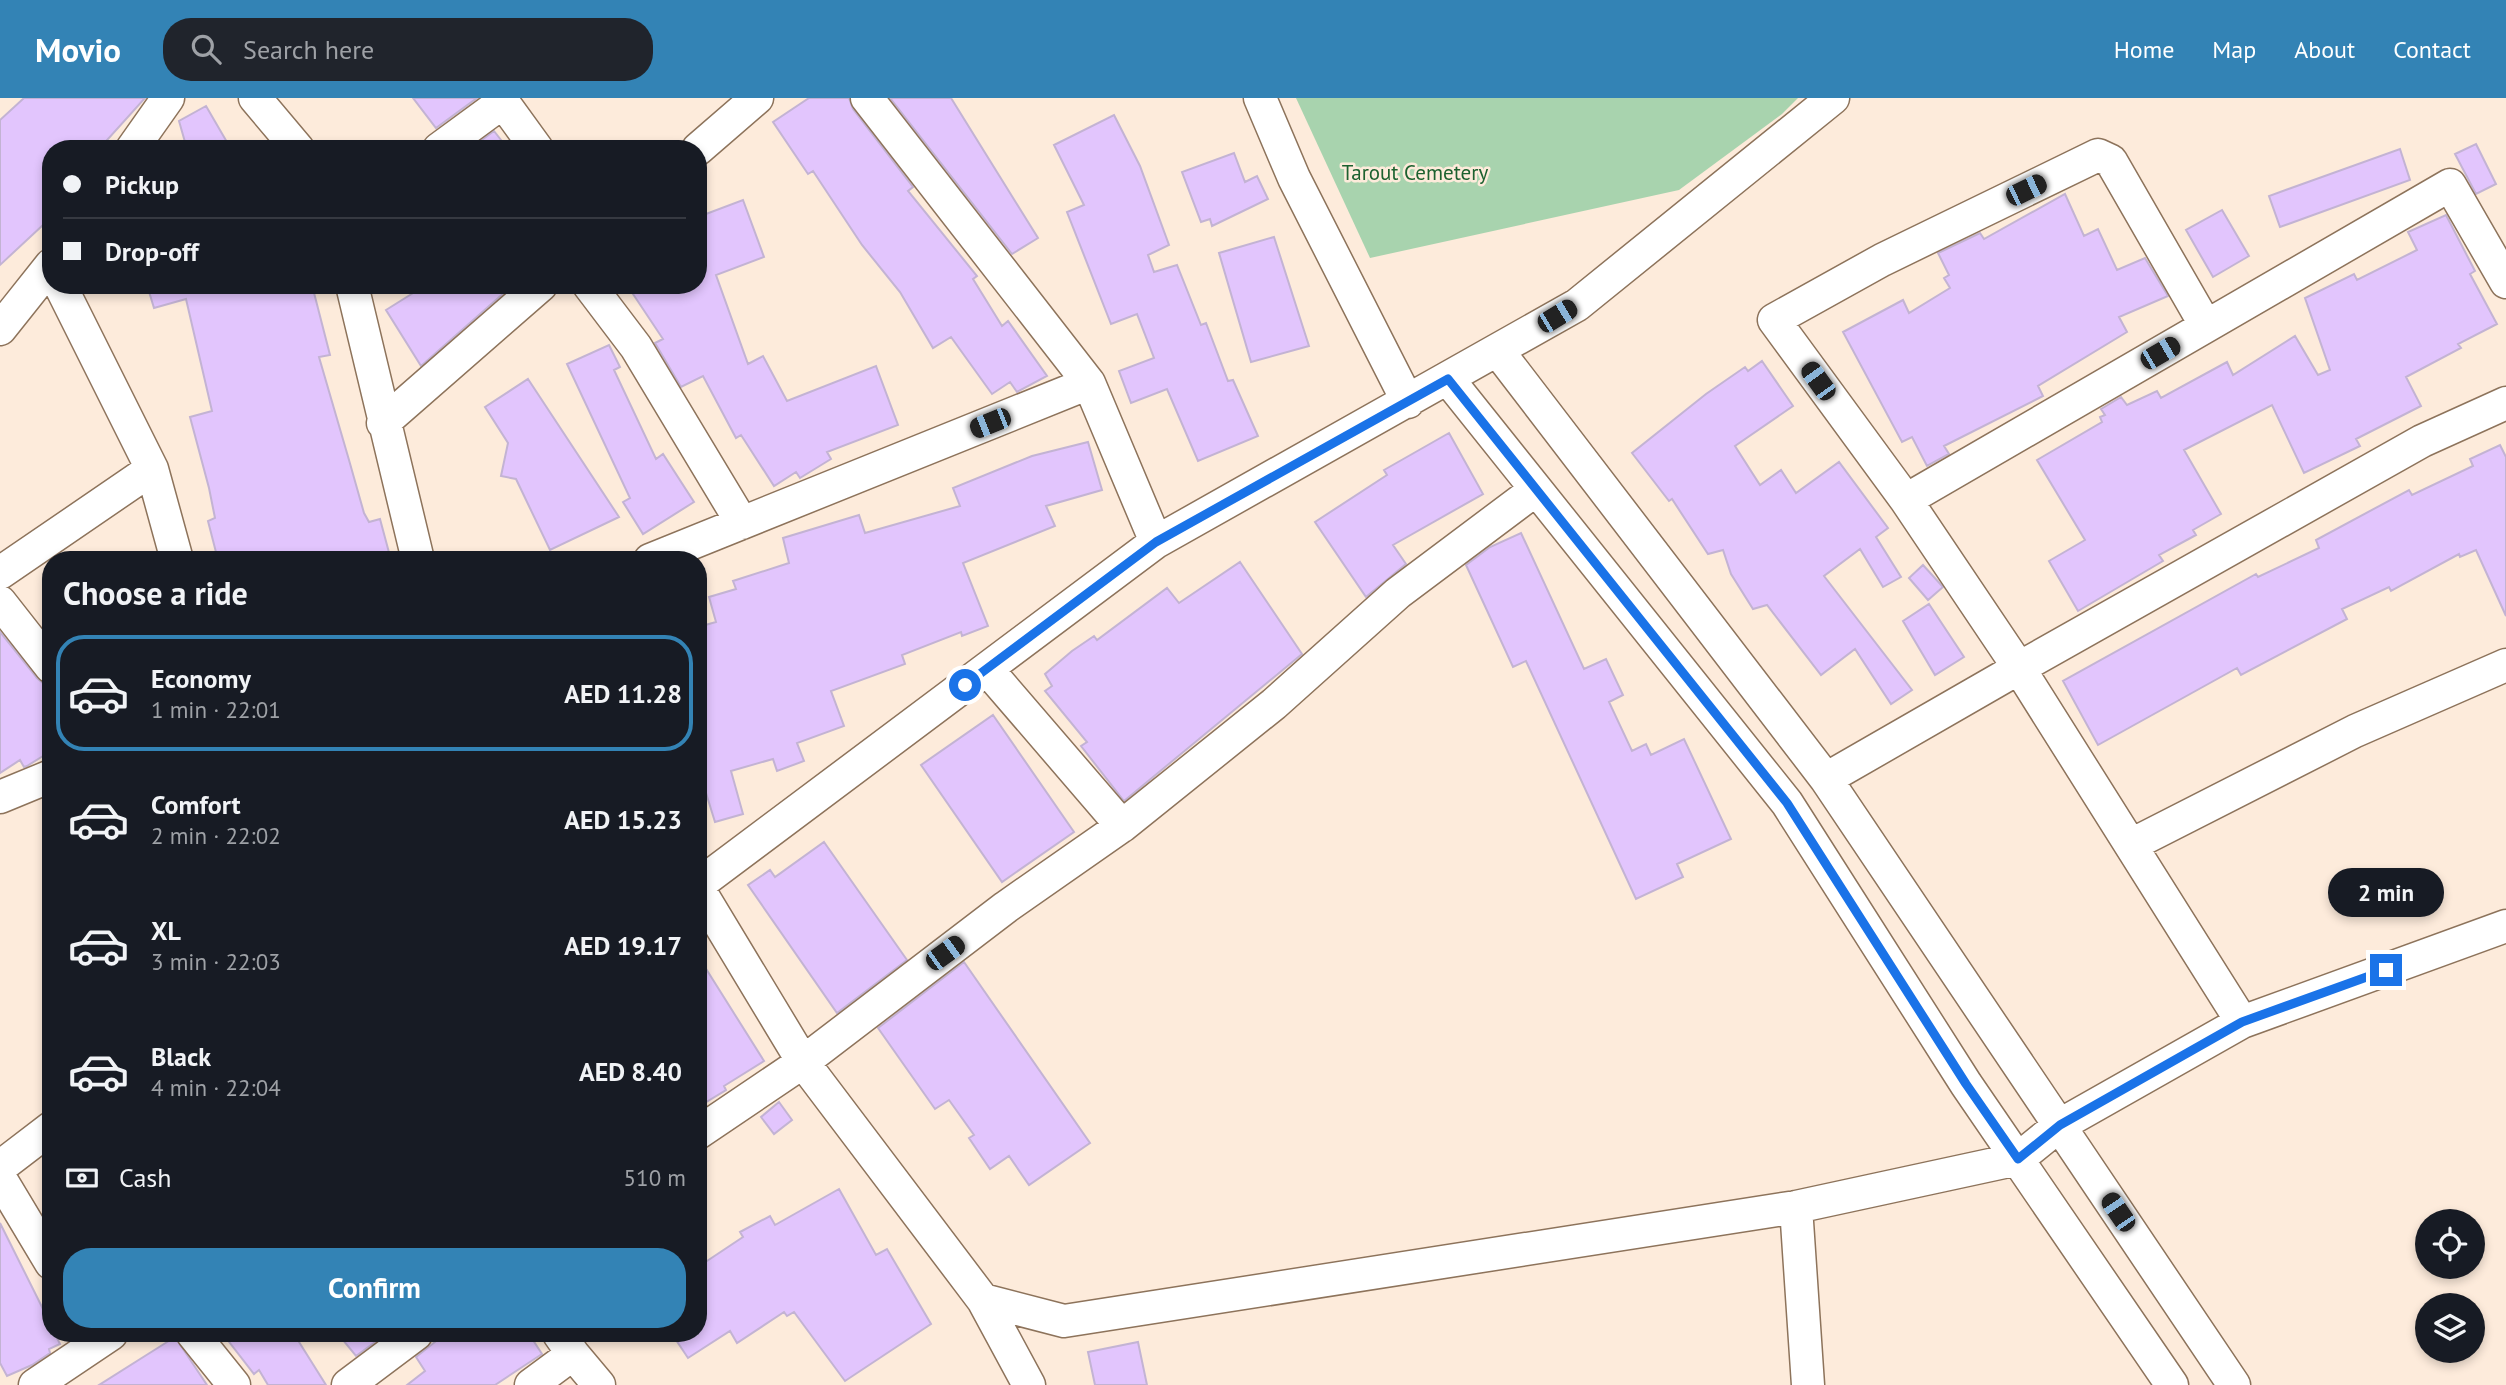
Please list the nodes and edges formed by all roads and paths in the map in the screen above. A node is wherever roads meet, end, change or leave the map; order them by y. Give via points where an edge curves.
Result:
1 (168, 98) edge
2 (256, 98) edge
3 (757, 98) edge
4 (867, 98) edge
5 (1260, 98) edge
6 (1833, 98) edge
7 (503, 99) edge
8 (138, 140) edge
9 (291, 140) edge
10 (451, 140) edge
11 (531, 140) edge
12 (707, 141) edge
13 (42, 276) edge
14 (2506, 282) edge
15 (64, 294) edge
16 (354, 294) edge
17 (531, 294) edge
18 (596, 294) edge
19 (2206, 326) junction
20 (0, 329) edge
21 (1498, 351) junction
22 (1448, 379) junction
23 (1089, 383) junction
24 (1408, 401) junction
25 (2506, 403) edge
26 (383, 423) junction
27 (152, 469) junction
28 (1535, 491) junction
29 (1906, 500) junction
30 (743, 523) junction
31 (1156, 542) junction
32 (175, 551) edge
33 (416, 551) edge
34 (673, 551) edge
35 (0, 573) edge
36 (0, 602) edge
37 (42, 656) edge
38 (2506, 665) edge
39 (2019, 668) junction
40 (987, 669) junction
41 (1826, 779) junction
42 (42, 780) edge
43 (0, 797) edge
44 (1122, 826) junction
45 (2131, 845) junction
46 (707, 880) edge
47 (707, 902) edge
48 (2506, 926) edge
49 (2242, 1022) junction
50 (803, 1062) junction
51 (2060, 1125) junction
52 (707, 1127) edge
53 (42, 1135) edge
54 (2018, 1159) junction
55 (0, 1167) edge
56 (0, 1178) edge
57 (1796, 1208) junction
58 (42, 1249) edge
59 (983, 1300) junction
60 (94, 1342) edge
61 (199, 1342) edge
62 (405, 1342) edge
63 (566, 1344) edge
64 (38, 1384) edge
65 (1809, 1384) edge
66 (234, 1385) edge
67 (348, 1385) edge
68 (531, 1385) edge
69 (598, 1385) edge
70 (1029, 1385) edge
71 (2172, 1385) edge
72 (2234, 1385) edge

1 - 8 street
2 - 9 street
3 - 12 street
4 - 23 street
5 - 24 street via 1294,178
6 - 21 street via 1577,304
7 - 10 street
7 - 11 street
13 - 20 street
14 - 19 street via 2450,185
15 - 27 street
16 - 26 street
17 - 26 street
18 - 30 street via 636,348
19 - 29 street
19 - 29 street via 2111,161 2098,155 1882,260 1774,320
21 - 22 street
21 - 41 street
22 - 24 street
22 - 28 street
23 - 30 street
23 - 31 street
24 - 31 street
25 - 39 street via 2423,441
26 - 33 street
27 - 32 street
27 - 35 street
28 - 44 street via 1398,593 1274,705
28 - 54 street via 1787,803
29 - 39 street
30 - 34 street
31 - 40 street
36 - 37 street
38 - 45 street via 2355,731
39 - 41 street
39 - 45 street
40 - 44 street
40 - 46 street
41 - 51 street
42 - 43 street
44 - 50 street via 1006,907
45 - 49 street
47 - 50 street
48 - 49 street
49 - 51 street
50 - 52 street
50 - 59 street
51 - 54 street
51 - 72 street
53 - 55 street
54 - 57 street
54 - 71 street
56 - 58 street
57 - 59 street via 1064,1321
57 - 65 street
59 - 70 street
60 - 64 street
61 - 66 street
62 - 67 street
63 - 68 street
63 - 69 street

